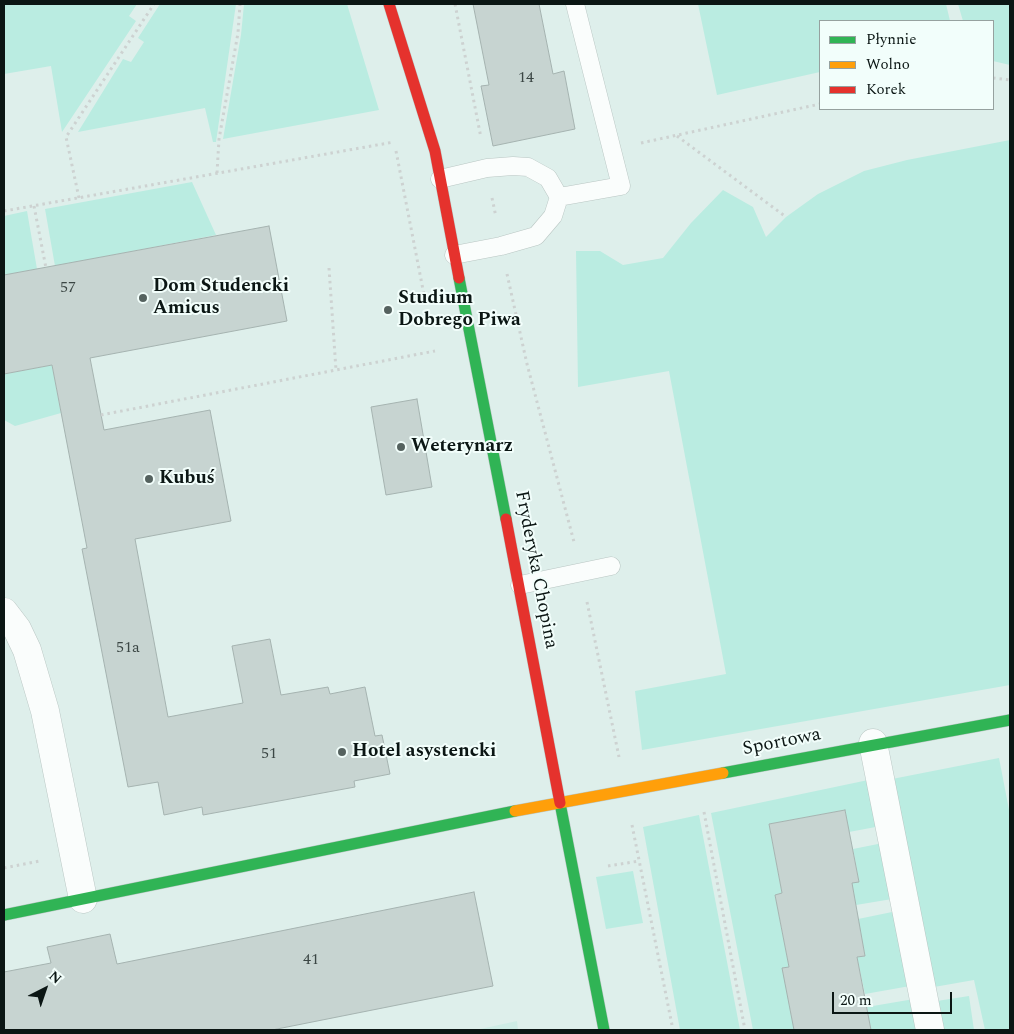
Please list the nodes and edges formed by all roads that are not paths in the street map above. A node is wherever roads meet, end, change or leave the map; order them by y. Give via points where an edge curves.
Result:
1 (388, 4) edge
2 (575, 4) edge
3 (413, 42) dead end
4 (426, 117) junction
5 (440, 179) junction
6 (559, 197) junction
7 (454, 255) junction
8 (611, 566) dead end
9 (520, 585) junction
10 (4, 612) edge
11 (1010, 720) edge
12 (873, 743) junction
13 (561, 802) junction
14 (83, 899) junction
15 (4, 915) edge
16 (604, 1030) edge
17 (930, 1030) edge

1 - 4 street, Fryderyka Chopina
2 - 6 lane via 621,186
3 - 4 street, Fryderyka Chopina
4 - 5 street, Fryderyka Chopina
5 - 6 lane via 487,168 528,168 548,178
5 - 7 street, Fryderyka Chopina
6 - 7 lane via 553,216 536,236
7 - 9 street, Fryderyka Chopina
8 - 9 lane
9 - 13 street, Fryderyka Chopina
10 - 14 street via 26,650 45,711
11 - 12 street, Sportowa
12 - 13 street, Sportowa
12 - 17 street
13 - 14 street, Sportowa
13 - 16 street, Fryderyka Chopina
14 - 15 street, Sportowa

